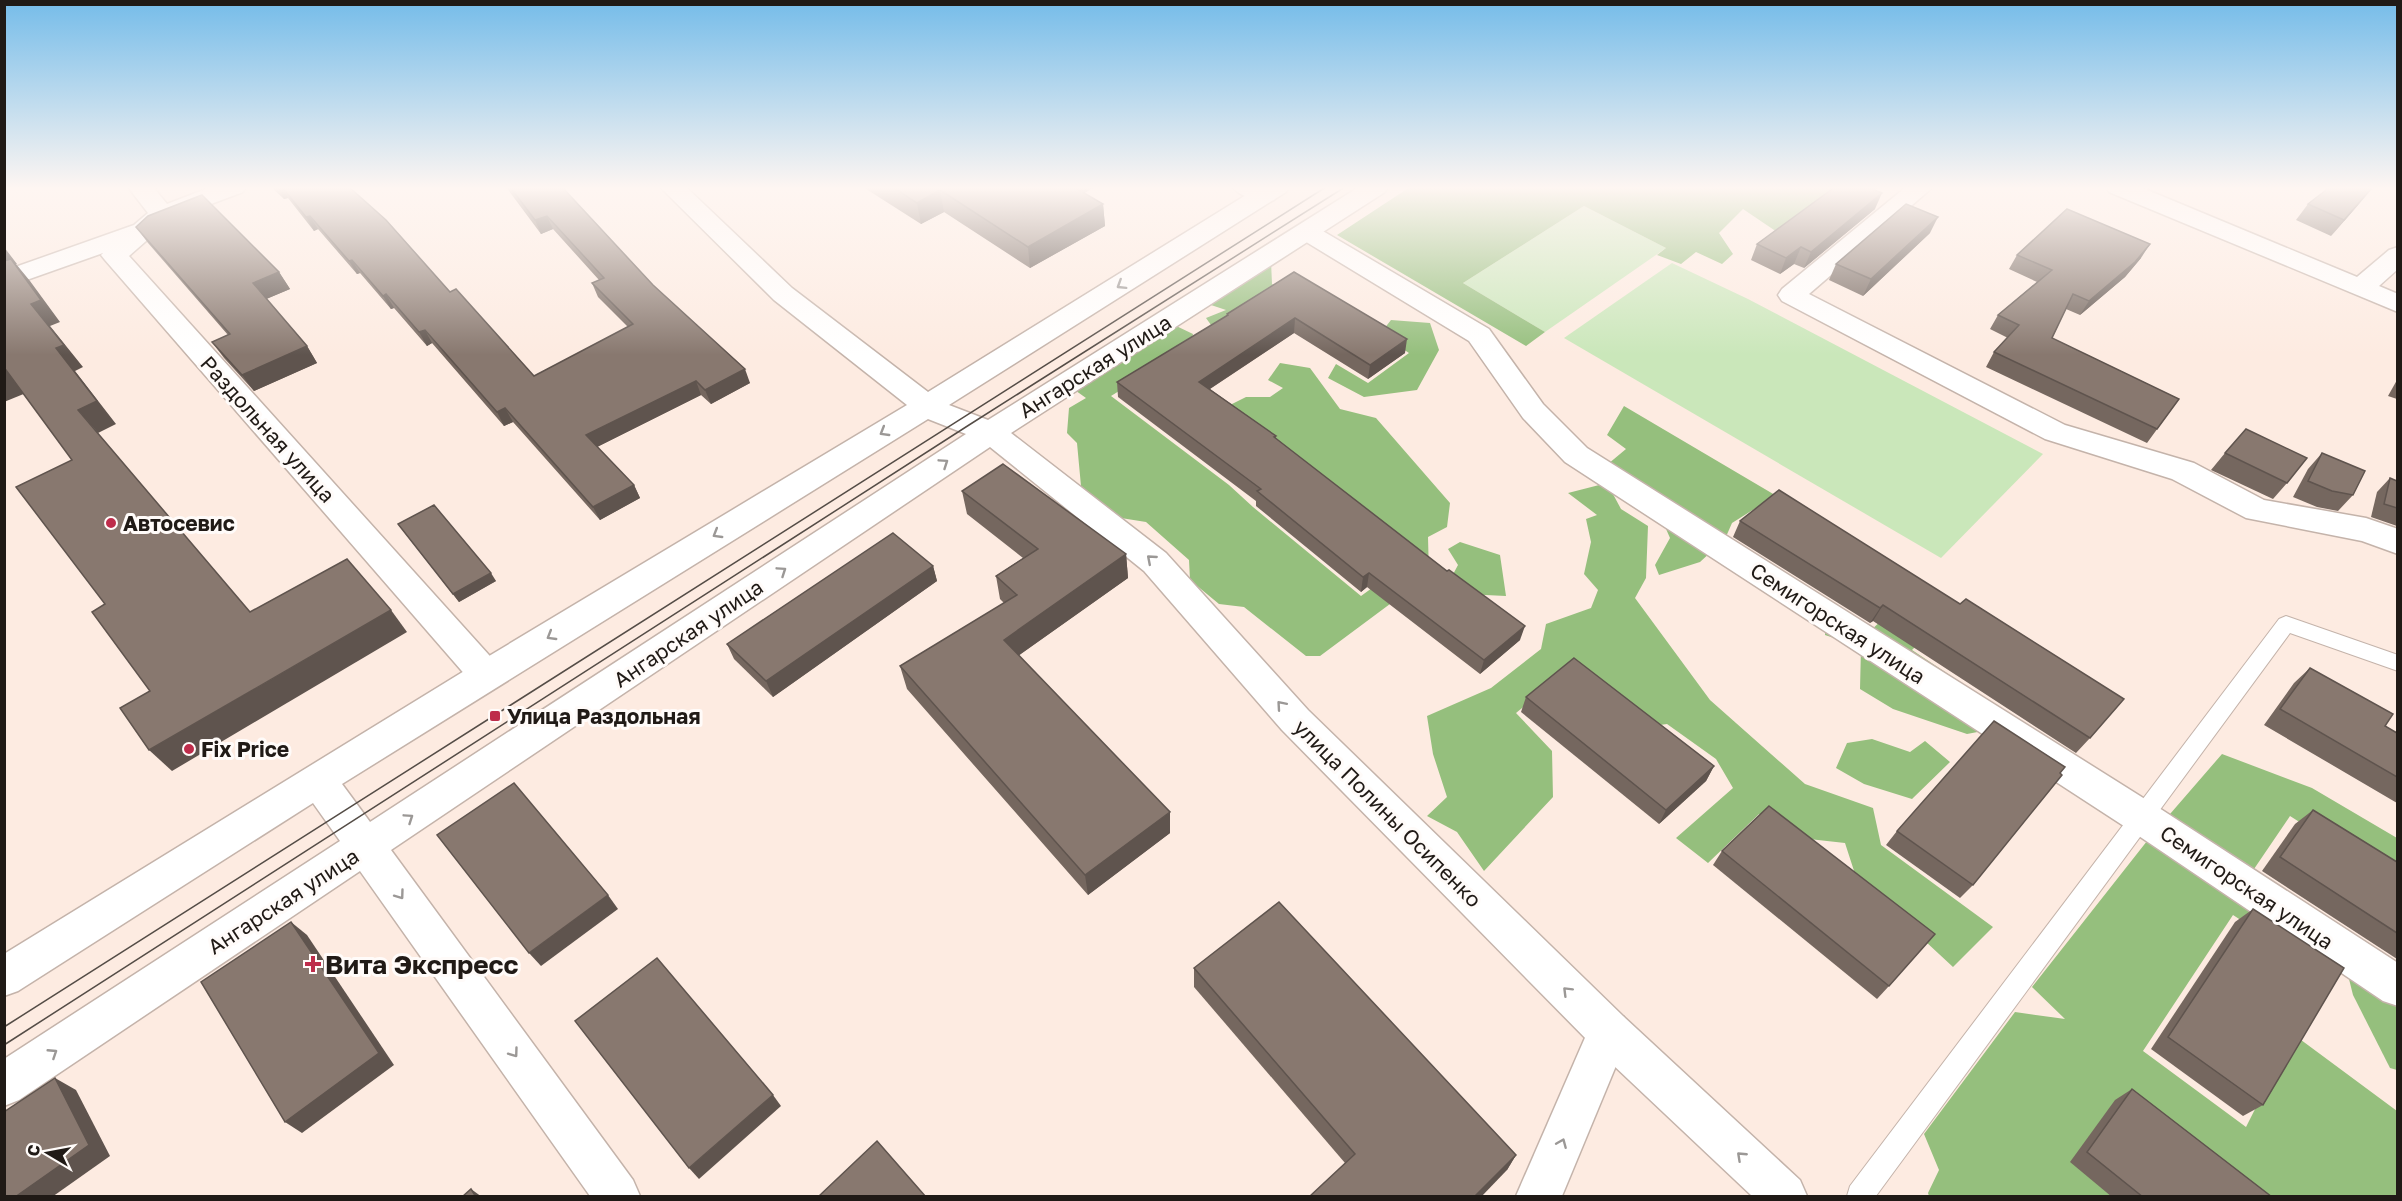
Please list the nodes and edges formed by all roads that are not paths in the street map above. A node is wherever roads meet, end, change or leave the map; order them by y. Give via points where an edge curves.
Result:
1 (98, 243) edge
2 (128, 243) edge
3 (730, 243) edge
4 (1180, 243) edge
5 (1290, 243) edge
6 (1325, 243) edge
7 (1853, 243) edge
8 (2253, 243) edge
9 (2397, 255) edge
10 (4, 280) edge
11 (2361, 288) junction
12 (2397, 304) edge
13 (927, 406) junction
14 (991, 432) junction
15 (2397, 542) edge
16 (2397, 663) edge
17 (486, 675) junction
18 (319, 782) junction
19 (2143, 818) junction
20 (365, 848) junction
21 (4, 977) edge
22 (2397, 987) edge
23 (1609, 1032) junction
24 (4, 1085) edge
25 (617, 1197) edge
26 (1539, 1197) edge
27 (1784, 1197) edge
28 (1860, 1197) edge

1 - 10 main road
2 - 17 main road, Раздольная улица via 114,255
3 - 13 main road via 783,294
4 -> 13 main road
5 - 14 main road, Ангарская улица
6 - 19 main road, Семигорская улица via 1479,335 1533,411 1576,455
7 - 15 main road via 1791,295 2055,432 2183,471 2257,510 2366,530
8 - 11 main road
9 - 11 main road
11 - 12 main road
13 - 14 main road
13 -> 17 main road
20 -> 14 main road, Ангарская улица
23 -> 14 main road, улица Полины Осипенко via 1295,720 1155,562
16 - 19 lane via 2286,624
17 - 18 main road
18 - 20 main road
18 - 21 main road
19 - 22 main road, Семигорская улица
19 - 28 lane
24 -> 20 main road, Ангарская улица
20 -> 25 main road
26 -> 23 main road
27 -> 23 main road, улица Полины Осипенко

